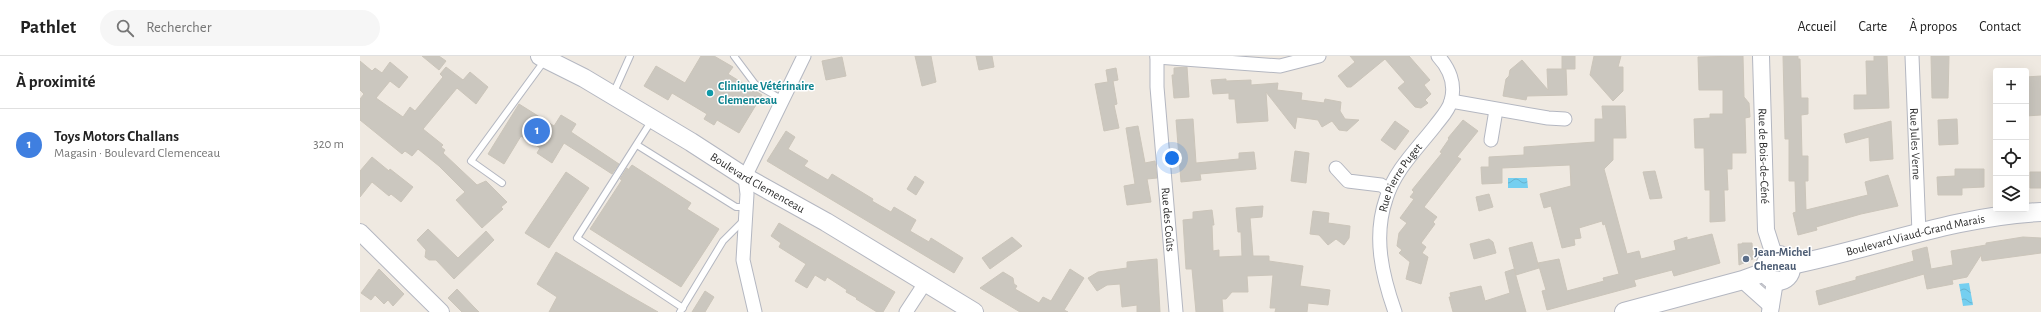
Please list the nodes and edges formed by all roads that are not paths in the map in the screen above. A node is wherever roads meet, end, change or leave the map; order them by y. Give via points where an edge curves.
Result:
1 (630, 56) edge
2 (734, 56) edge
3 (804, 56) edge
4 (1157, 56) edge
5 (1319, 56) edge
6 (1438, 56) edge
7 (1761, 56) edge
8 (1912, 56) edge
9 (543, 57) edge
10 (613, 95) junction
11 (782, 100) junction
12 (1451, 101) junction
13 (1496, 110) junction
14 (653, 119) junction
15 (1565, 119) dead end
16 (1491, 140) dead end
17 (637, 145) junction
18 (1336, 168) dead end
19 (745, 177) junction
20 (502, 183) dead end
21 (1389, 190) junction
22 (2041, 212) edge
23 (745, 213) junction
24 (360, 232) edge
25 (1918, 233) junction
26 (1774, 255) junction
27 (1791, 265) junction
28 (1770, 277) junction
29 (1743, 280) junction
30 (925, 283) junction
31 (1771, 308) edge
32 (682, 310) edge
33 (441, 312) edge
34 (755, 312) edge
35 (906, 312) edge
36 (974, 312) edge
37 (1176, 312) edge
38 (1395, 312) edge
39 (1624, 312) edge

1 - 10 lane
2 - 11 lane via 755,84
3 - 11 street
4 - 5 street via 1280,66
4 - 37 street, Rue des Coûts via 1157,87
6 - 12 street via 1449,70
7 - 26 street, Rue de Bois-de-Céné via 1766,230
8 - 25 street, Rue Jules Verne
9 - 10 main road, Boulevard Clemenceau
9 - 20 lane via 471,161
10 - 14 main road, Boulevard Clemenceau
11 - 19 street
12 - 13 street
12 - 21 street, Rue Pierre Puget
13 - 15 street
13 - 16 street
14 - 17 lane
14 - 19 main road, Boulevard Clemenceau
17 - 23 lane
17 - 32 lane via 578,238
18 - 21 street via 1348,181 1381,185
19 - 23 street
19 - 30 main road, Boulevard Clemenceau via 826,222
21 - 38 street, Rue Pierre Puget via 1380,221 1380,244 1387,288
22 - 25 main road, Boulevard Viaud-Grand Marais via 1990,217
23 - 32 lane via 723,241
23 - 34 street via 743,260
24 - 33 street
25 - 27 main road, Boulevard Viaud-Grand Marais
26 - 27 main road via 1783,255
26 - 28 main road via 1765,264
27 - 28 main road via 1788,278 1780,281
28 - 29 main road
28 - 31 street
29 - 31 street
29 - 39 main road
30 - 35 street
30 - 36 main road, Boulevard Clemenceau

